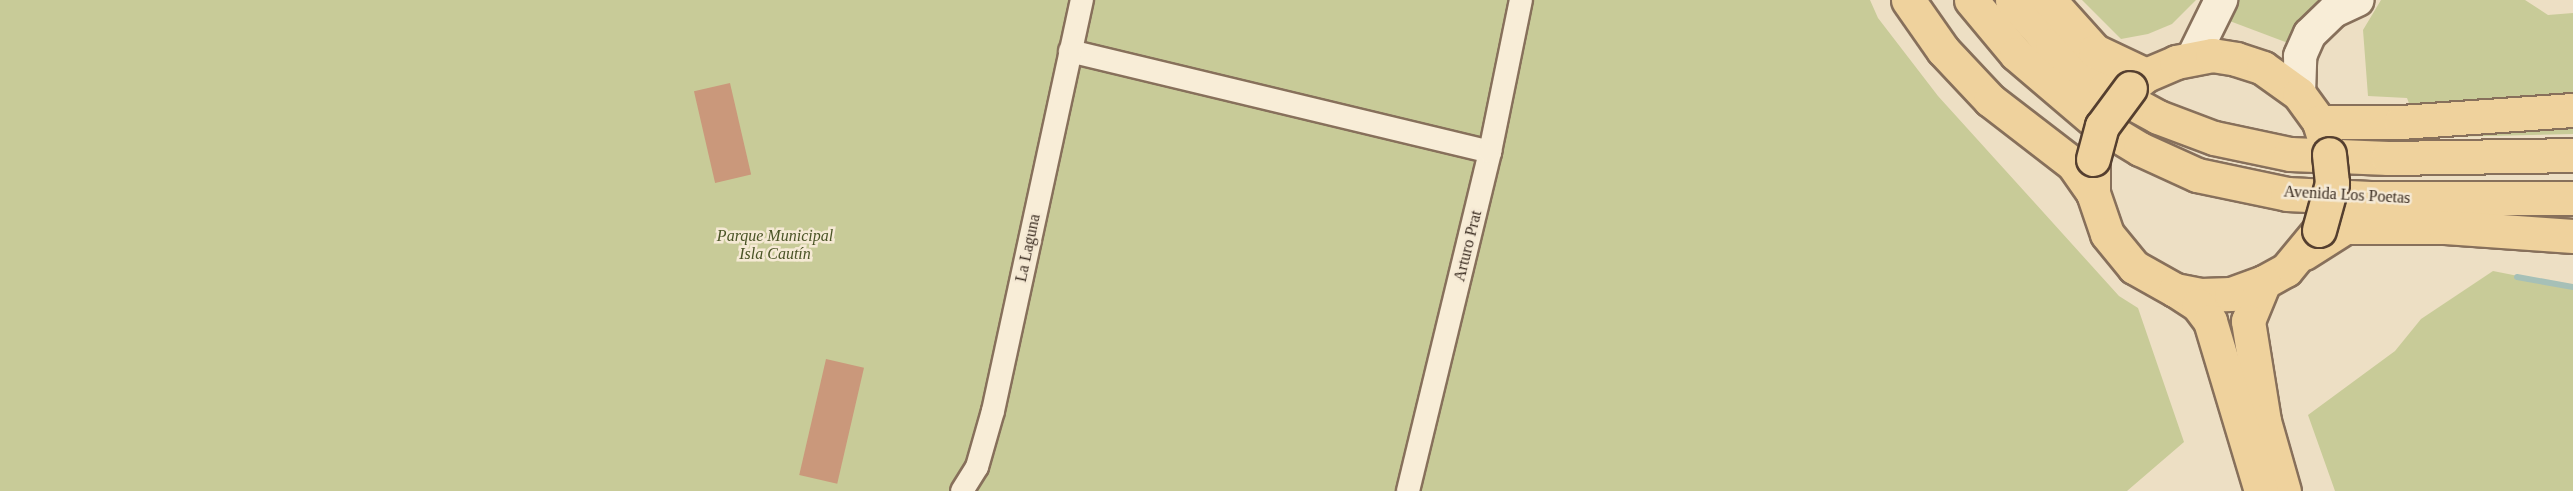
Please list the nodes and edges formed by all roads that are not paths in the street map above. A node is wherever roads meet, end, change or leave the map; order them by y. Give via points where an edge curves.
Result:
1 (1082, 0) edge
2 (1521, 0) edge
3 (1908, 0) edge
4 (1971, 0) edge
5 (2012, 0) edge
6 (2049, 0) edge
7 (2358, 0) edge
8 (2220, 2) edge
9 (1070, 51) junction
10 (2193, 57) junction
11 (2138, 82) junction
12 (2299, 94) junction
13 (2573, 110) edge
14 (2319, 122) junction
15 (1490, 152) junction
16 (2573, 155) edge
17 (2093, 193) junction
18 (2573, 198) edge
19 (2573, 236) edge
20 (2310, 242) junction
21 (2264, 282) junction
22 (2175, 290) junction
23 (2255, 428) junction
24 (962, 491) edge
25 (1408, 491) edge
26 (2260, 491) edge
27 (2284, 491) edge

1 - 9 street, La Laguna
2 - 15 street, Arturo Prat
3 - 17 main road via 1943,50 1990,100 2073,164
4 - 18 main road, Avenida Los Poetas via 2016,54 2097,123 2140,149 2198,175 2299,194
5 - 16 main road via 2052,45 2105,88 2158,117 2214,138 2280,152 2323,155
6 - 11 main road via 2096,51
7 - 12 main road via 2334,11 2310,34 2300,56
8 - 10 main road
9 - 15 street
9 - 24 street, La Laguna via 993,411 977,468
10 - 11 main road
10 - 12 main road via 2236,58 2263,68
11 - 17 main road, bridge via 2102,126 2093,159
12 - 14 main road
13 - 14 main road via 2401,122
14 - 20 main road, bridge via 2330,154 2330,193
15 - 25 street, Arturo Prat
17 - 22 main road via 2098,214 2119,252 2152,280
19 - 20 main road via 2445,227 2345,226
20 - 21 main road via 2286,270
21 - 22 main road via 2231,294 2201,295
21 - 23 main road via 2247,321
22 - 23 main road via 2198,305 2210,321
23 - 26 main road
23 - 27 main road

